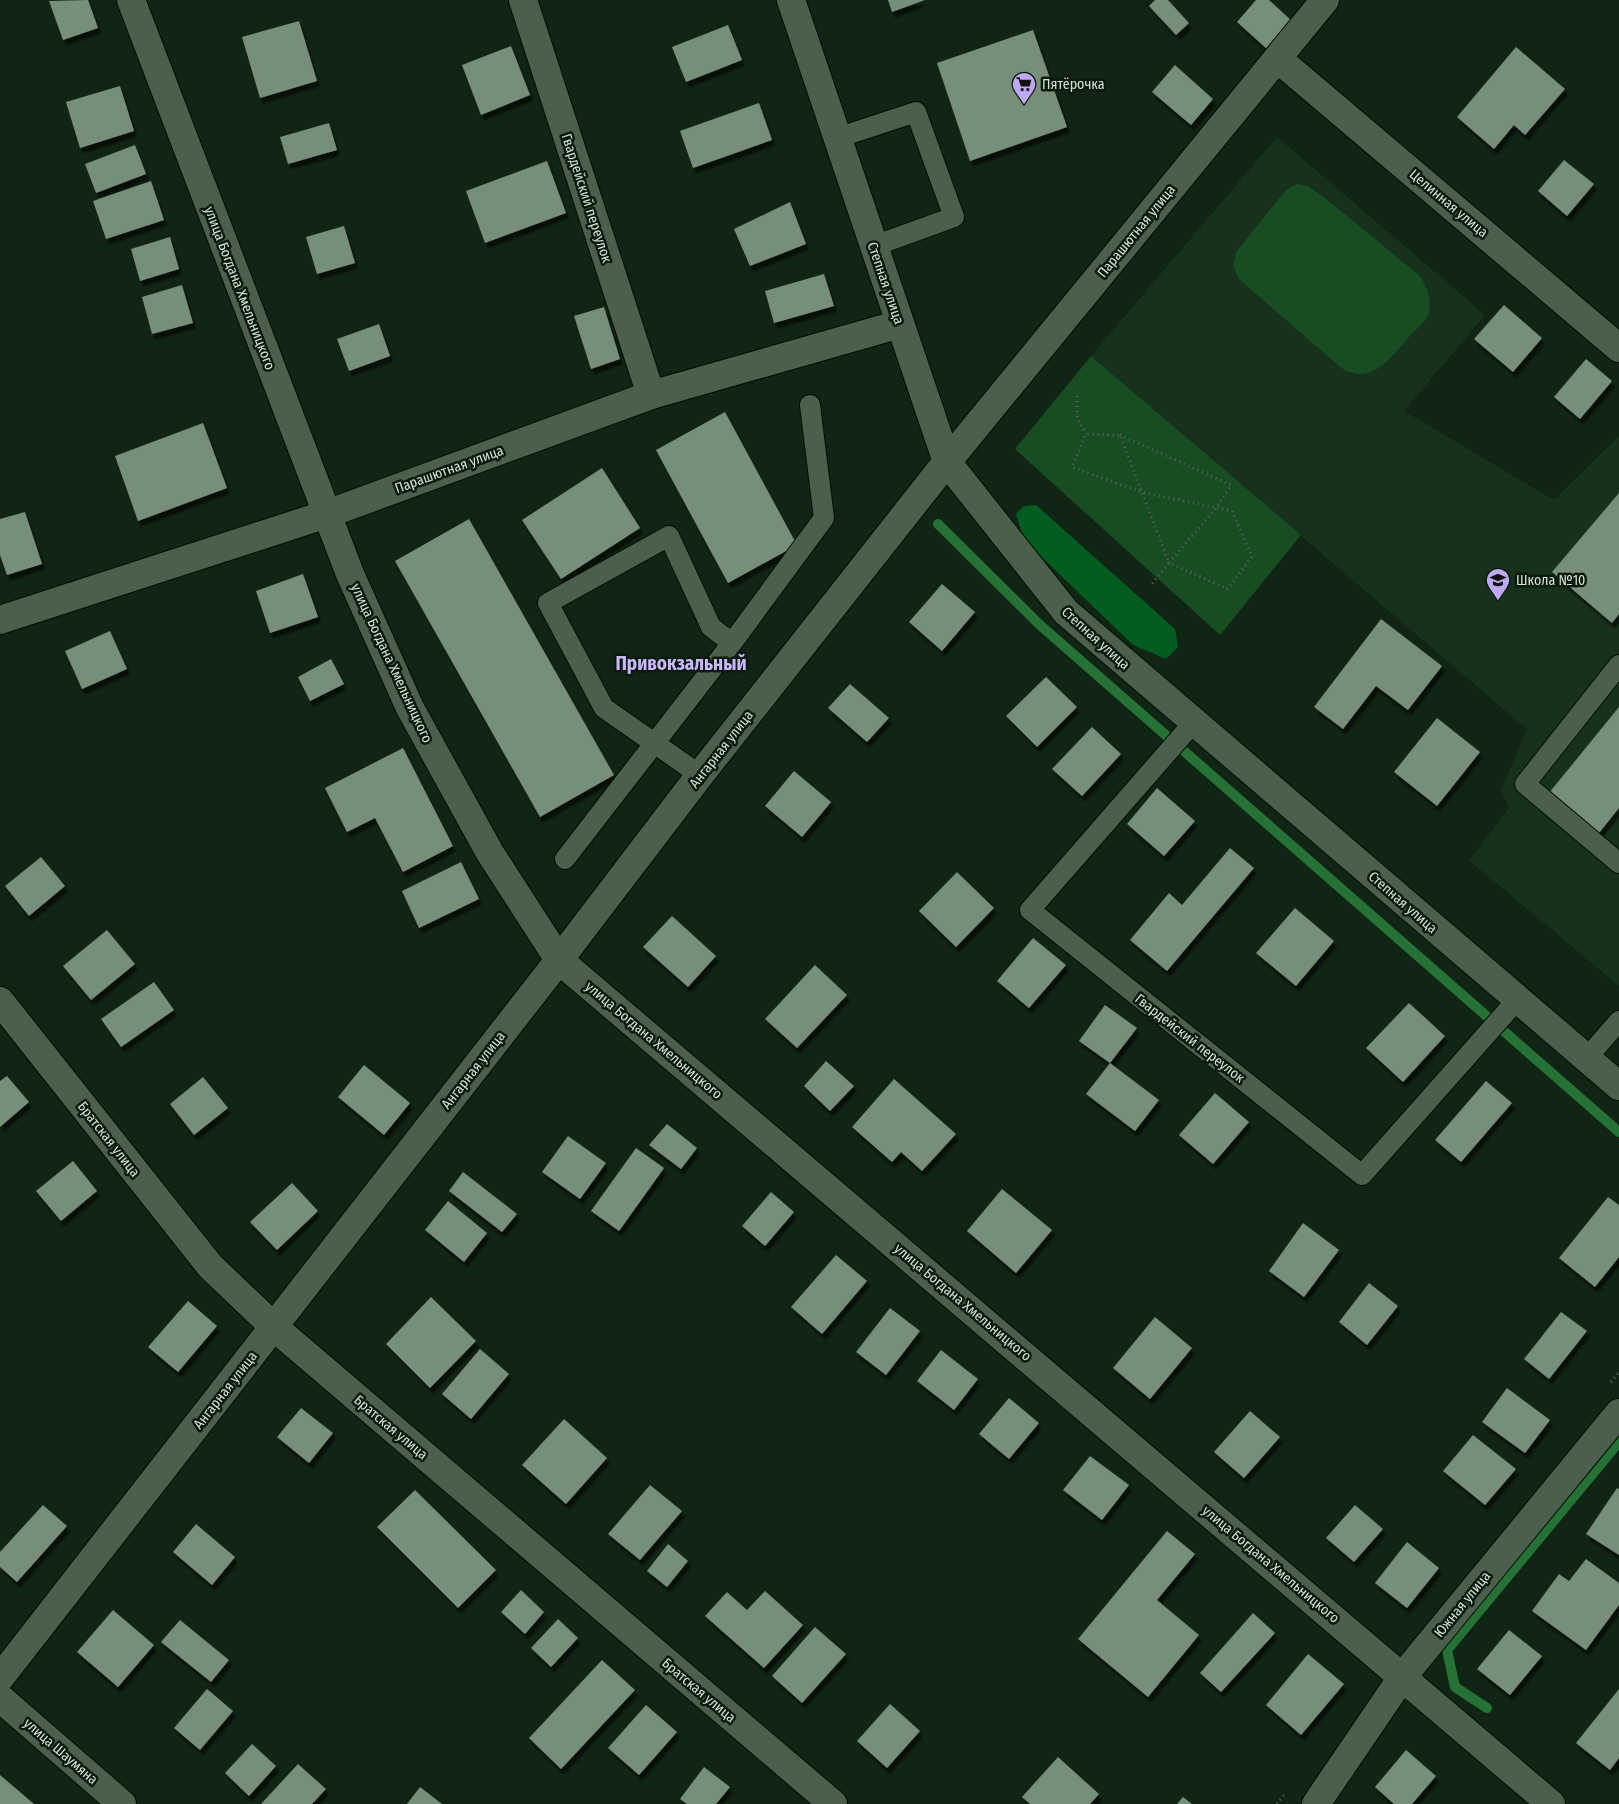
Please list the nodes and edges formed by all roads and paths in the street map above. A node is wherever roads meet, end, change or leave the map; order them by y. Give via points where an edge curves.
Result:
1 (131, 0) edge
2 (523, 0) edge
3 (791, 0) edge
4 (1317, 3) edge
5 (1278, 59) junction
6 (837, 138) junction
7 (874, 246) junction
8 (900, 324) junction
9 (1619, 348) edge
10 (651, 395) junction
11 (1077, 396) dead end
12 (810, 405) dead end
13 (1086, 434) junction
14 (1120, 435) junction
15 (947, 462) junction
16 (1141, 492) junction
17 (1216, 508) junction
18 (326, 514) junction
19 (1169, 563) junction
20 (1151, 585) dead end
21 (1, 616) edge
22 (732, 643) junction
23 (1619, 665) edge
24 (1187, 730) junction
25 (653, 742) junction
26 (700, 775) junction
27 (565, 859) dead end
28 (1619, 863) edge
29 (559, 960) junction
30 (0, 1001) edge
31 (1511, 1008) junction
32 (1619, 1021) edge
33 (1586, 1059) junction
34 (1619, 1086) edge
35 (274, 1327) junction
36 (1619, 1413) edge
37 (1403, 1676) junction
38 (0, 1678) edge
39 (0, 1698) edge
40 (122, 1804) edge
41 (833, 1804) edge
42 (1316, 1804) edge
43 (1551, 1804) edge

1 - 18 street, улица Богдана Хмельницкого
2 - 10 street, Гвардейский переулок
3 - 6 street, Степная улица
4 - 5 street, Парашютная улица
5 - 9 street, Целинная улица
5 - 15 street, Парашютная улица
6 - 7 street, Степная улица
6 - 7 lane via 916,112 954,217
7 - 8 street, Степная улица
8 - 10 street, Парашютная улица
8 - 15 street, Степная улица
10 - 18 street, Парашютная улица
11 - 13 path via 1077,418
12 - 22 lane via 824,518
13 - 14 path
13 - 16 path via 1072,467
14 - 16 path
14 - 17 path via 1231,485
15 - 24 street, Степная улица via 1066,612
15 - 26 street, Ангарная улица
16 - 17 path
16 - 19 path
17 - 19 path
17 - 19 path via 1232,511 1252,558 1228,589
18 - 21 street, Парашютная улица
18 - 29 street, улица Богдана Хмельницкого via 410,708 490,853
19 - 20 path
22 - 25 lane
22 - 25 lane via 711,627 669,536 548,603 604,708
23 - 28 lane via 1525,784
24 - 31 street, Степная улица
24 - 31 lane, Гвардейский переулок via 1030,910 1362,1175
25 - 26 lane
25 - 27 lane
26 - 29 street, Ангарная улица
29 - 35 street, Ангарная улица
29 - 37 street, улица Богдана Хмельницкого
30 - 35 street, Братская улица via 210,1266
31 - 33 street, Степная улица
32 - 33 lane
33 - 34 street, Степная улица
35 - 38 street, Ангарная улица
35 - 41 street, Братская улица
36 - 37 street, Южная улица
37 - 42 street, Южная улица
37 - 43 street, улица Богдана Хмельницкого
39 - 40 street, улица Шаумяна

